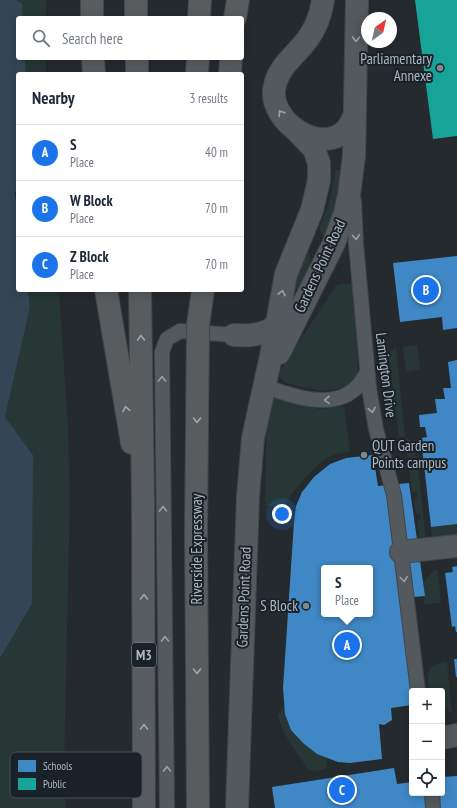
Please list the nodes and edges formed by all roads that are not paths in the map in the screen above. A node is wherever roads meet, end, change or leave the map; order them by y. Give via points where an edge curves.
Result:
1 (92, 0) edge
2 (136, 0) edge
3 (200, 0) edge
4 (238, 0) edge
5 (323, 0) edge
6 (357, 0) edge
7 (92, 16) edge
8 (136, 16) edge
9 (199, 16) edge
10 (235, 16) edge
11 (93, 60) edge
12 (137, 60) edge
13 (198, 60) edge
14 (231, 60) edge
15 (94, 72) edge
16 (137, 72) edge
17 (197, 72) edge
18 (230, 72) edge
19 (355, 115) junction
20 (296, 130) junction
21 (354, 156) junction
22 (106, 292) edge
23 (140, 292) edge
24 (196, 292) edge
25 (203, 292) edge
26 (198, 325) junction
27 (276, 326) junction
28 (234, 335) joint
29 (367, 372) junction
30 (264, 386) junction
31 (143, 503) junction
32 (457, 546) edge
33 (401, 552) junction
34 (418, 688) edge
35 (457, 735) edge
36 (445, 737) edge
37 (432, 796) edge
38 (144, 808) edge
39 (167, 808) edge
40 (198, 808) edge
41 (237, 808) edge
42 (433, 808) edge

1 - 7 highway
2 - 8 highway
3 - 9 highway
4 - 10 highway
20 -> 5 street, Gardens Point Road via 278,110 274,90 280,71 310,37
6 -> 19 street, Gardens Point Road
11 - 15 highway
12 - 16 highway
13 - 17 highway
14 - 18 highway
19 - 20 street, Gardens Point Road via 347,129 330,139 315,138
19 - 21 street, Gardens Point Road
27 -> 20 street, Gardens Point Road via 286,274 312,210 319,180 319,163 314,150
21 -> 29 lane, Lamington Drive via 354,219
21 - 30 street, Gardens Point Road via 345,213 334,243 285,338
31 -> 22 highway, M3
31 -> 23 highway, M3
24 - 26 highway, Riverside Expressway
25 - 26 highway
26 -> 40 highway, Riverside Expressway, bridge
27 - 28 street via 255,335
27 - 30 street, Gardens Point Road
39 -> 28 lane via 162,352 167,339 180,331
29 -> 30 lane via 362,384 331,401 299,398
29 -> 33 lane, Lamington Drive via 376,429 394,495
30 - 41 street, Gardens Point Road via 249,465
38 -> 31 highway, M3
32 - 33 street
33 -> 34 lane, Lamington Drive
35 - 36 street
37 - 42 lane

